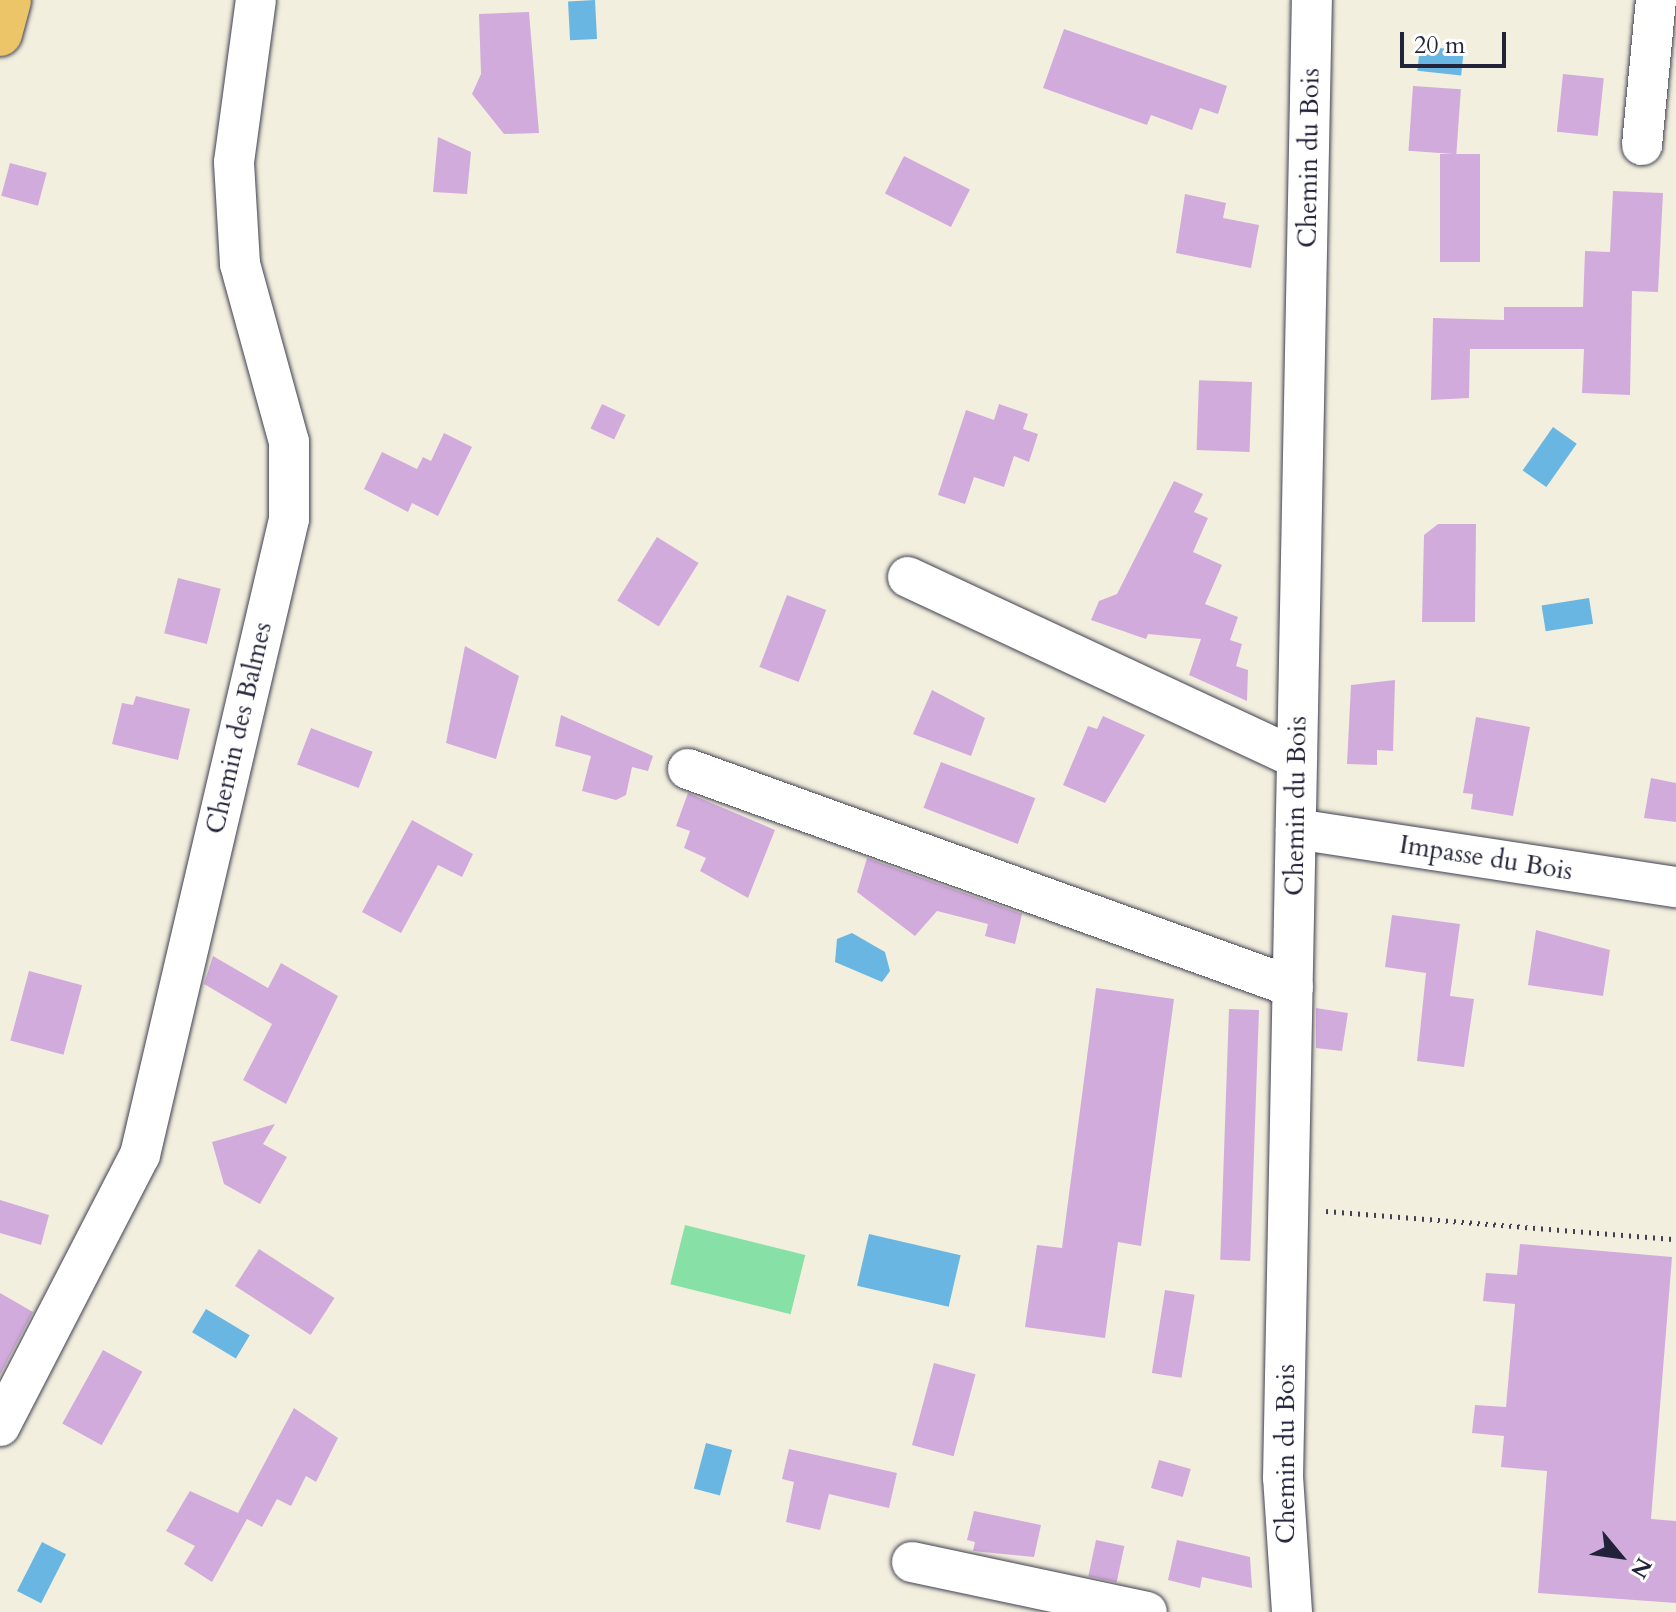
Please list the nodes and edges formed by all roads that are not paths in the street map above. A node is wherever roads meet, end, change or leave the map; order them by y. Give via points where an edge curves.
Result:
1 (9, 0) edge
2 (256, 0) edge
3 (1312, 0) edge
4 (1656, 0) edge
5 (0, 34) edge
6 (1642, 145) dead end
7 (908, 577) dead end
8 (1297, 758) junction
9 (688, 769) dead end
10 (1296, 829) junction
11 (1676, 887) edge
12 (1293, 987) junction
13 (0, 1426) edge
14 (912, 1562) dead end
15 (1147, 1612) edge
16 (1292, 1612) edge

1 - 5 main road
2 - 13 street, Chemin des Balmes via 234,162 240,264 289,442 289,519 140,1155
3 - 8 street, Chemin du Bois
4 - 6 street
7 - 8 street
8 - 10 street, Chemin du Bois
9 - 12 street
10 - 11 street, Impasse du Bois
10 - 12 street, Chemin du Bois
12 - 16 street, Chemin du Bois via 1283,1478
14 - 15 street

